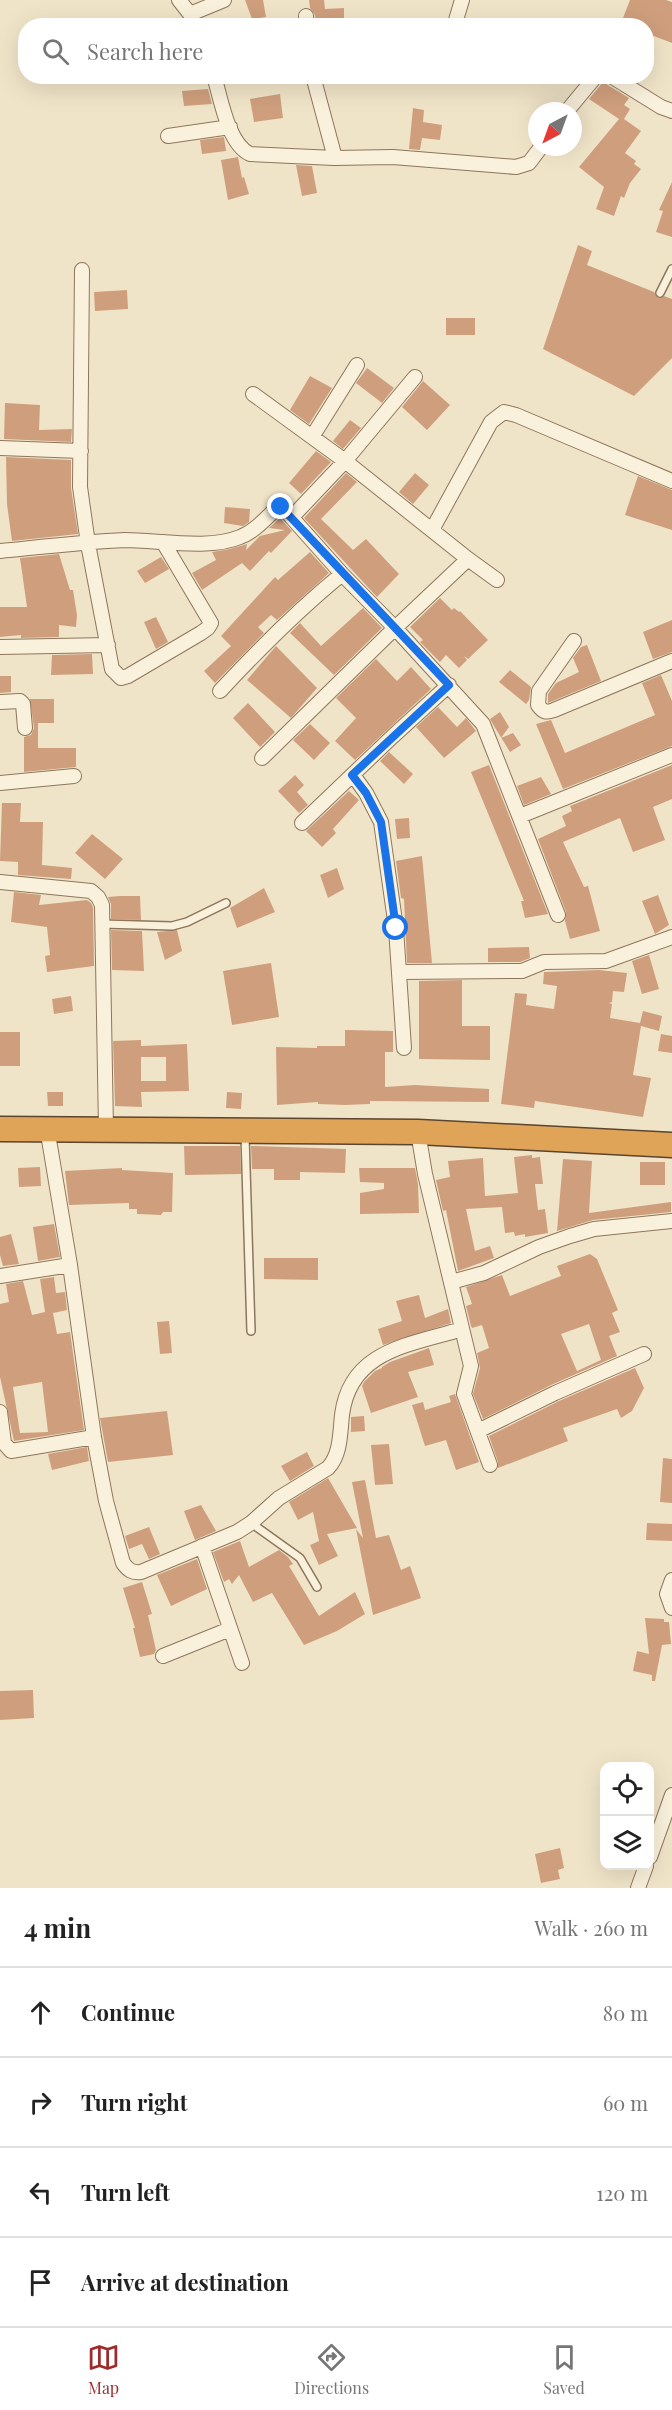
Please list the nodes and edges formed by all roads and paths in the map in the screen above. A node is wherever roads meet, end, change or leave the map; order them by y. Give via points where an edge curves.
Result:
1 (179, 0) edge
2 (224, 0) edge
3 (462, 0) edge
4 (192, 18) edge
5 (196, 18) edge
6 (457, 18) edge
7 (216, 84) edge
8 (315, 84) edge
9 (589, 84) edge
10 (624, 84) edge
11 (574, 102) edge
12 (672, 111) edge
13 (230, 128) junction
14 (168, 136) dead end
15 (534, 156) edge
16 (335, 158) junction
17 (672, 269) edge
18 (82, 270) dead end
19 (660, 293) dead end
20 (357, 365) dead end
21 (415, 377) dead end
22 (254, 394) dead end
23 (312, 437) junction
24 (0, 448) edge
25 (81, 451) junction
26 (345, 461) junction
27 (672, 481) edge
28 (292, 517) junction
29 (432, 530) junction
30 (162, 542) junction
31 (88, 544) junction
32 (0, 550) edge
33 (468, 560) junction
34 (342, 574) junction
35 (497, 580) dead end
36 (395, 628) junction
37 (574, 641) dead end
38 (108, 645) junction
39 (0, 647) edge
40 (672, 662) edge
41 (449, 685) junction
42 (220, 691) dead end
43 (0, 702) edge
44 (26, 728) dead end
45 (672, 755) edge
46 (262, 758) dead end
47 (352, 775) junction
48 (74, 776) dead end
49 (0, 783) edge
50 (520, 816) junction
51 (302, 823) dead end
52 (0, 882) edge
53 (226, 903) dead end
54 (558, 915) dead end
55 (102, 924) junction
56 (672, 937) edge
57 (400, 972) junction
58 (404, 1048) dead end
59 (0, 1128) edge
60 (47, 1128) junction
61 (106, 1129) junction
62 (245, 1130) junction
63 (418, 1132) junction
64 (672, 1145) edge
65 (672, 1221) edge
66 (70, 1265) junction
67 (0, 1276) edge
68 (451, 1282) junction
69 (462, 1329) junction
70 (251, 1331) dead end
71 (644, 1354) dead end
72 (0, 1412) edge
73 (478, 1431) junction
74 (94, 1437) junction
75 (490, 1465) dead end
76 (251, 1523) junction
77 (202, 1546) junction
78 (672, 1580) edge
79 (317, 1587) dead end
80 (672, 1608) edge
81 (230, 1629) junction
82 (162, 1656) dead end
83 (242, 1663) dead end
84 (672, 1795) edge
85 (666, 1831) edge
86 (654, 1850) edge
87 (645, 1870) edge
88 (638, 1888) edge

1 - 4 street
2 - 5 street
3 - 6 street
7 - 13 street
8 - 16 street
9 - 11 street
10 - 12 street
13 - 14 street
13 - 16 street via 236,144 250,154
15 - 16 street via 529,163 516,167 393,157
17 - 19 lane
18 - 25 street
20 - 23 street
21 - 26 street
22 - 23 street
23 - 26 street
24 - 25 street
25 - 31 street via 80,487
26 - 28 street
26 - 29 street
27 - 29 street via 504,412 491,423
28 - 30 street via 281,507 238,538 202,543
28 - 34 street
29 - 33 street
30 - 31 street
30 - 38 street via 208,617 208,628 121,678 112,669
31 - 32 street
31 - 38 street
33 - 35 street
33 - 36 street
34 - 36 street
34 - 42 street via 258,649
36 - 41 street
36 - 46 street
37 - 40 street via 539,691 538,705 542,711 554,710
38 - 39 street
41 - 47 street
41 - 50 street via 483,724
43 - 44 street via 23,704
45 - 50 street
47 - 51 street
47 - 57 street via 381,822
48 - 49 street
50 - 54 street
52 - 55 street via 91,891 102,905
53 - 55 lane via 172,926
55 - 61 street
56 - 57 street via 606,962 544,962 522,971
57 - 58 street
59 - 60 highway
60 - 61 highway
60 - 66 street
61 - 62 highway
62 - 63 highway
62 - 70 lane
63 - 64 highway
63 - 68 street via 424,1174
65 - 68 street via 586,1231 539,1247 484,1273
66 - 67 street
66 - 74 street
68 - 69 street
69 - 73 street via 471,1366 464,1394
69 - 76 street via 383,1353 370,1362 347,1391 334,1461 279,1498
71 - 73 street
72 - 74 street via 4,1443 11,1451
73 - 75 street
74 - 77 street via 105,1502 128,1569 141,1572
76 - 77 street
76 - 79 lane via 300,1558
77 - 81 street
78 - 80 street via 667,1594
81 - 82 street
81 - 83 street
84 - 85 street
85 - 86 street
87 - 88 street

